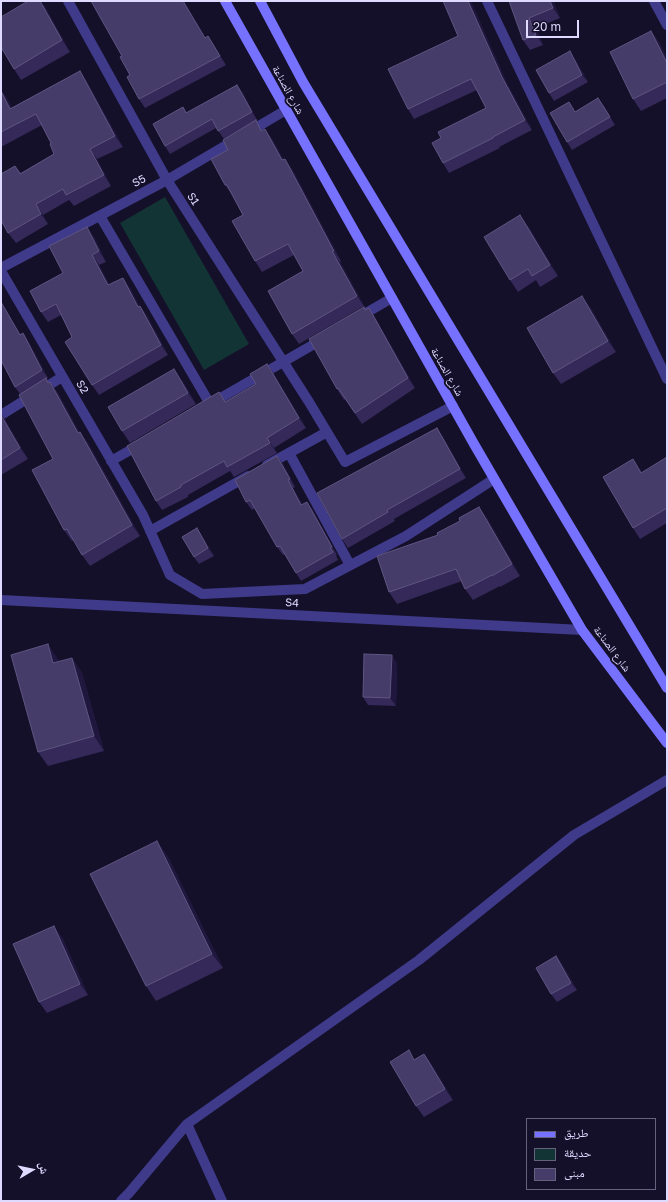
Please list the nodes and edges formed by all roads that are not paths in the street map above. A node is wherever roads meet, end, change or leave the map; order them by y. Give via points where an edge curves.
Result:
1 (68, 1) edge
2 (225, 1) edge
3 (260, 1) edge
4 (487, 1) edge
5 (654, 1) edge
6 (667, 25) edge
7 (286, 110) junction
8 (167, 180) junction
9 (100, 216) junction
10 (1, 270) edge
11 (392, 298) junction
12 (351, 322) edge
13 (331, 334) edge
14 (283, 362) junction
15 (666, 376) edge
16 (62, 377) junction
17 (453, 406) junction
18 (1, 415) edge
19 (327, 432) junction
20 (151, 438) edge
21 (289, 453) junction
22 (111, 461) junction
23 (494, 479) junction
24 (150, 531) junction
25 (350, 566) junction
26 (1, 600) edge
27 (582, 630) junction
28 (667, 688) edge
29 (667, 743) edge
30 (667, 780) edge
31 (187, 1124) junction
32 (121, 1201) edge
33 (222, 1201) edge

1 - 8 street, S1
2 - 7 main road, شارع الصناعة
3 - 28 main road, شارع الصناعة via 311,96
4 - 15 street
5 - 6 street
7 - 8 street, S5
7 - 11 main road, شارع الصناعة
8 - 9 street, S5
8 - 14 street, S1
9 - 10 street, S5
9 - 14 street via 207,406
10 - 16 street, S2
11 - 12 street
11 - 17 main road, شارع الصناعة
13 - 14 street
14 - 19 street, S1
16 - 18 street
16 - 22 street, S2
17 - 19 street, S1 via 345,462
17 - 23 main road, شارع الصناعة
19 - 21 street
20 - 22 street
21 - 24 street
21 - 25 street
22 - 24 street, S2
23 - 25 street, S2 via 406,536
23 - 27 main road, شارع الصناعة
24 - 25 street, S2 via 170,575 202,594 305,589
26 - 27 street, S4
27 - 29 main road, شارع الصناعة
30 - 31 street via 574,835 419,960
31 - 32 street
31 - 33 street

